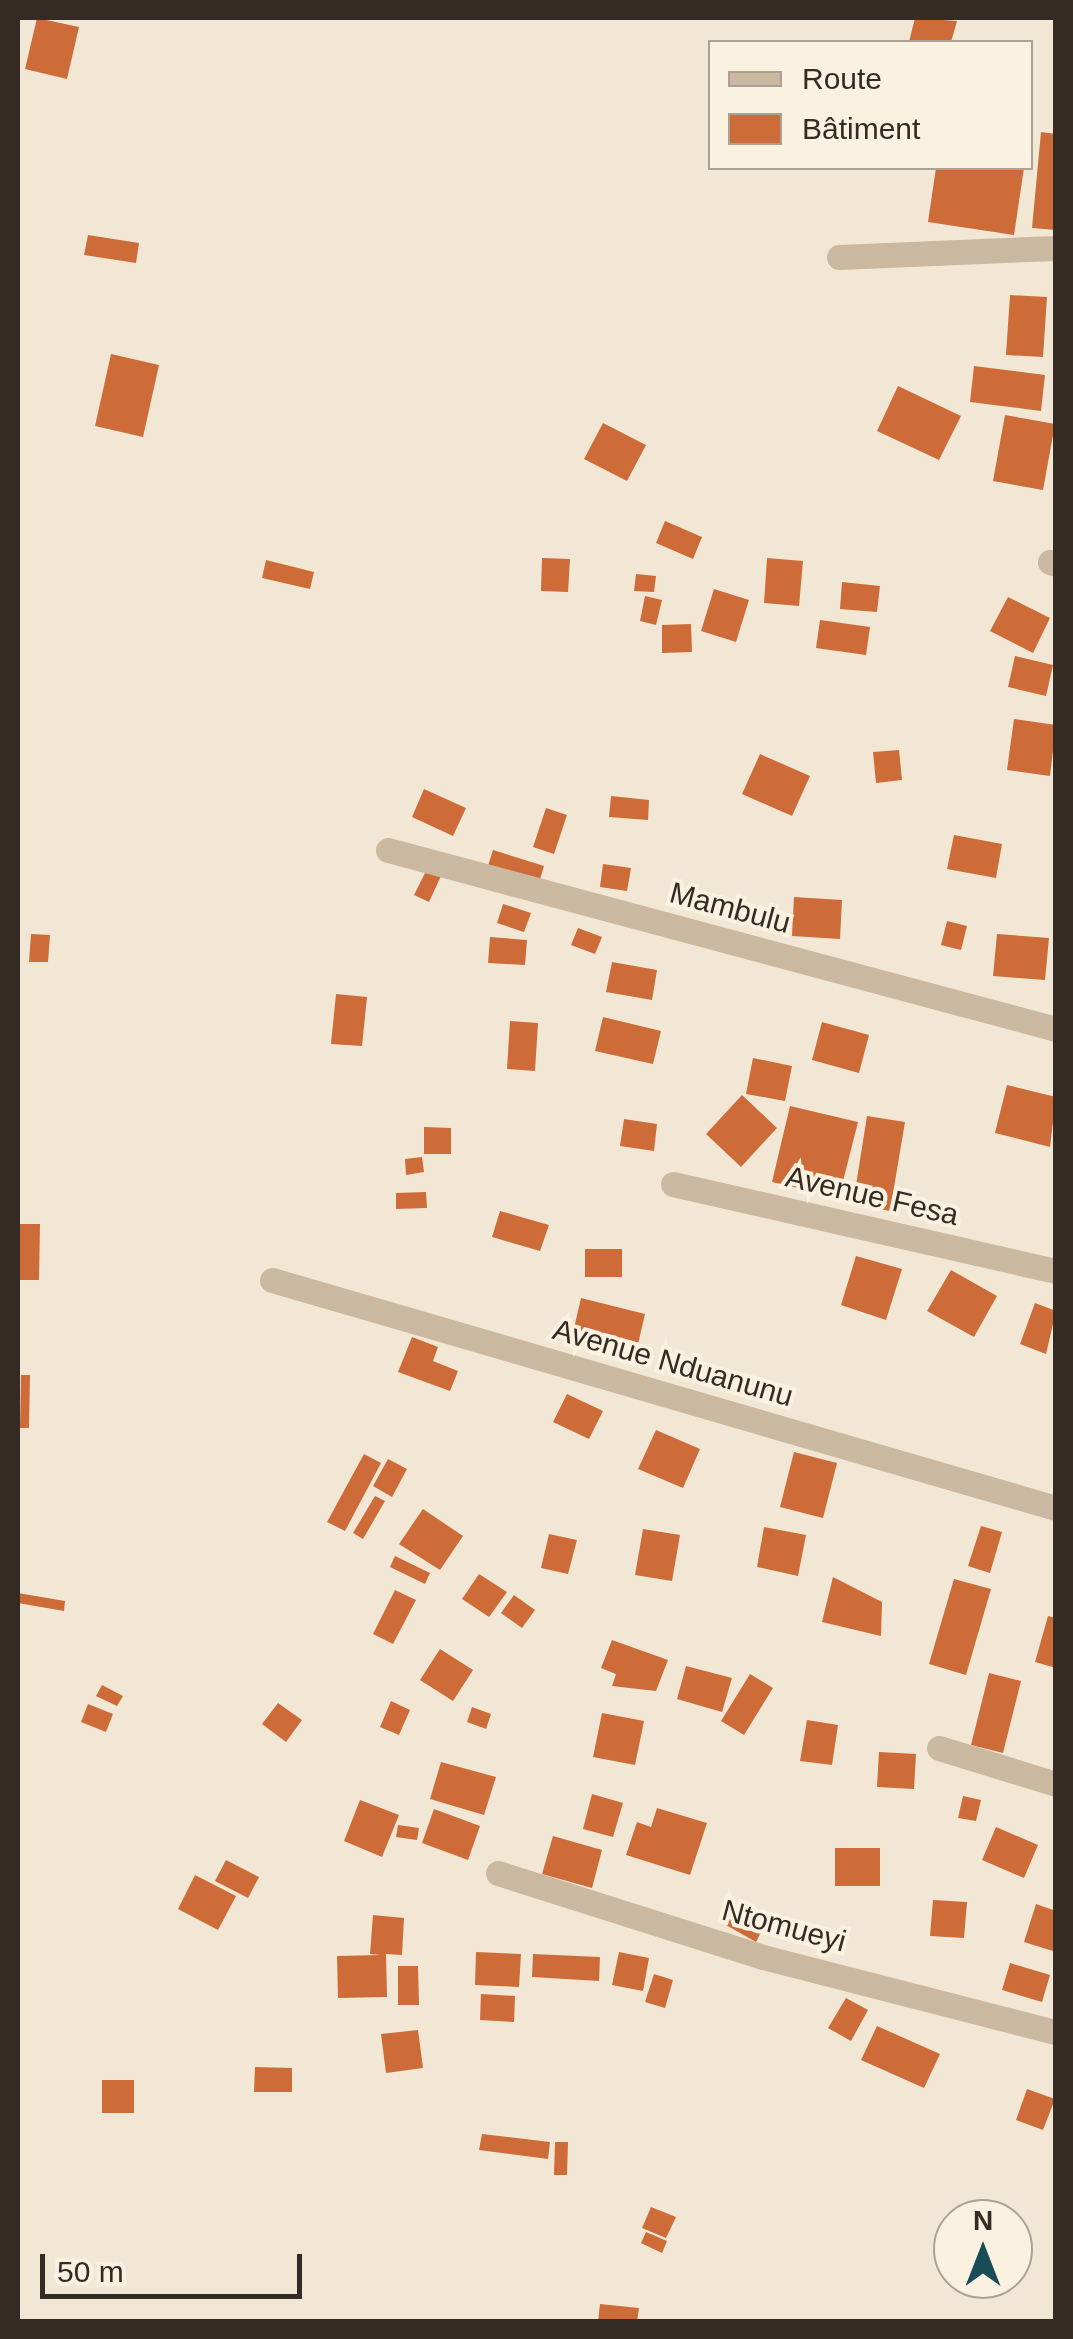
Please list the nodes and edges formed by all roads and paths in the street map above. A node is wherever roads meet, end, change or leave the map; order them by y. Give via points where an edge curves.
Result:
1 (1056, 248) edge
2 (839, 257) dead end
3 (388, 850) dead end
4 (1056, 1029) edge
5 (673, 1184) dead end
6 (1056, 1272) edge
7 (272, 1280) dead end
8 (1056, 1508) edge
9 (938, 1748) dead end
10 (1056, 1784) edge
11 (498, 1874) dead end
12 (1056, 2032) edge

1 - 2 street
3 - 4 street, Mambulu
5 - 6 street, Avenue Fesa
7 - 8 street, Avenue Nduanunu
9 - 10 street
11 - 12 street, Ntomueyi via 762,1957

